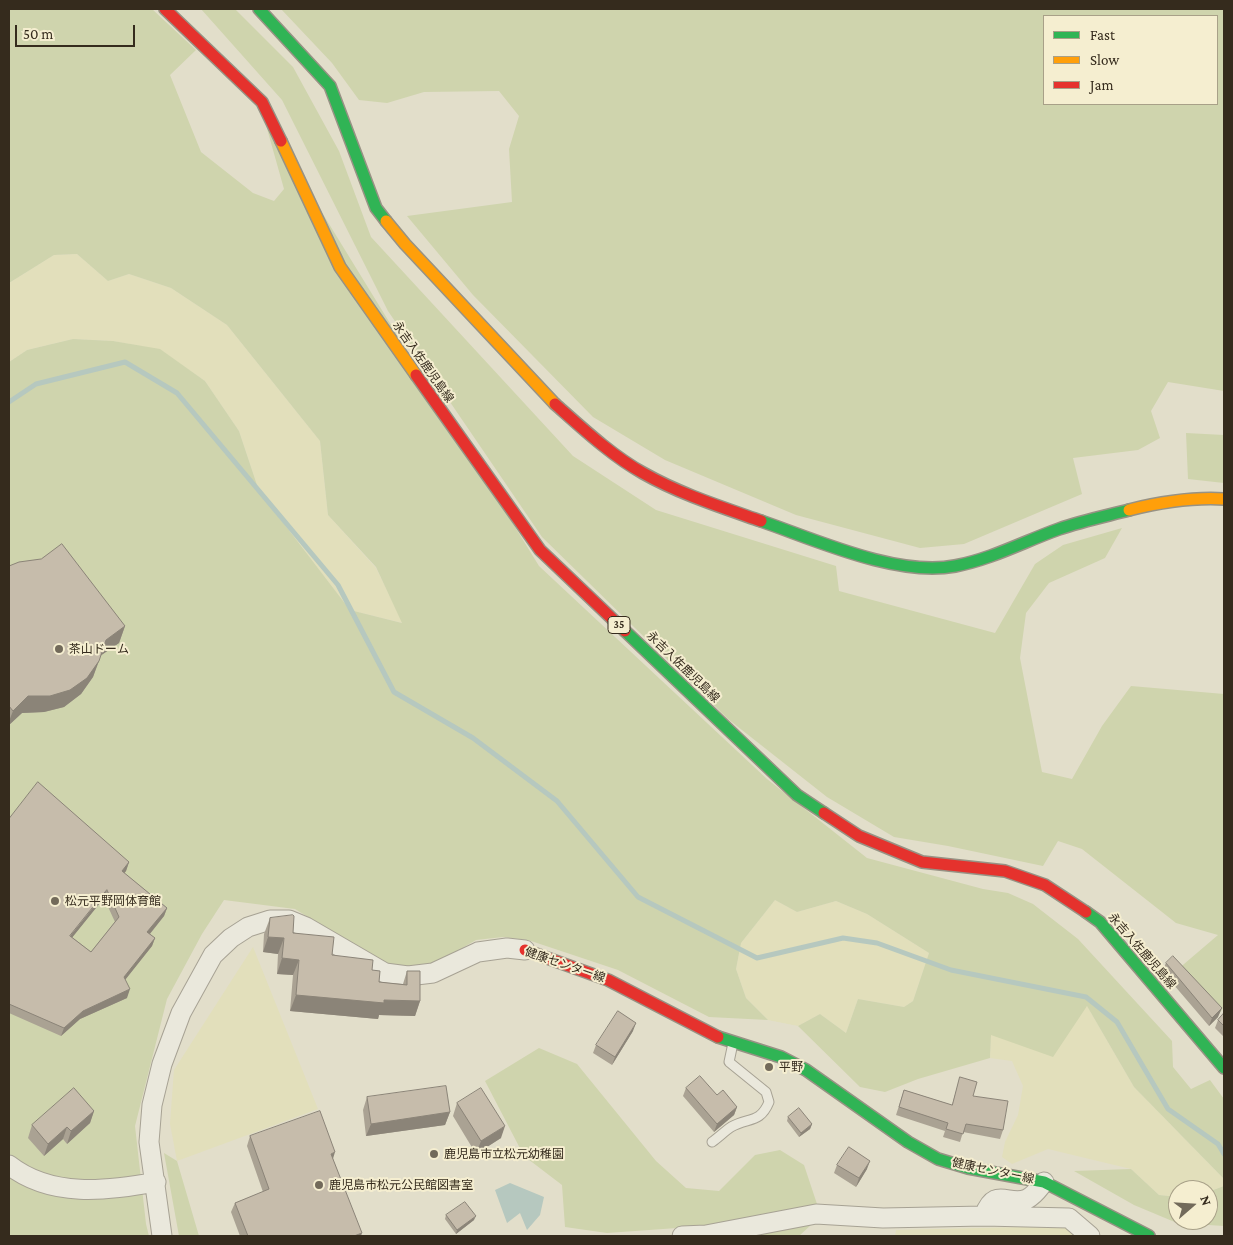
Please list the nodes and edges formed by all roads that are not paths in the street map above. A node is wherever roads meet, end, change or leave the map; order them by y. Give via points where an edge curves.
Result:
1 (165, 9) edge
2 (259, 9) edge
3 (1224, 499) edge
4 (525, 950) joint
5 (733, 1043) junction
6 (1224, 1068) edge
7 (712, 1142) dead end
8 (9, 1165) edge
9 (156, 1182) junction
10 (1044, 1182) junction
11 (984, 1216) junction
12 (162, 1236) edge
13 (682, 1236) edge
14 (1090, 1236) edge
15 (1149, 1236) edge

1 - 6 street, 永吉入佐鹿児島線 / 35 via 262,102 340,268 540,550 797,795 859,836 922,862 1005,871 1045,885 1100,922
2 - 3 street via 330,86 376,208 405,244 544,394 642,473 703,501 852,553 912,567 954,566 988,557 1061,528 1159,502
4 - 5 street, 健康センター線 via 608,980
4 - 9 street, 健康センター線 via 507,948 478,952 433,974 408,976 385,973 290,920 270,920 248,927 213,955 181,1013 162,1064 152,1105 149,1142
5 - 7 lane via 728,1062 766,1092 769,1102 756,1119 733,1126
5 - 10 street, 健康センター線 via 781,1057 806,1070 908,1142 938,1159
8 - 9 street via 22,1175 44,1183 89,1191
9 - 12 street, 健康センター線
10 - 11 street via 1026,1200 1004,1198 990,1203
10 - 15 street, 健康センター線
11 - 13 street via 883,1218 816,1214 706,1235
11 - 14 street via 1069,1218

